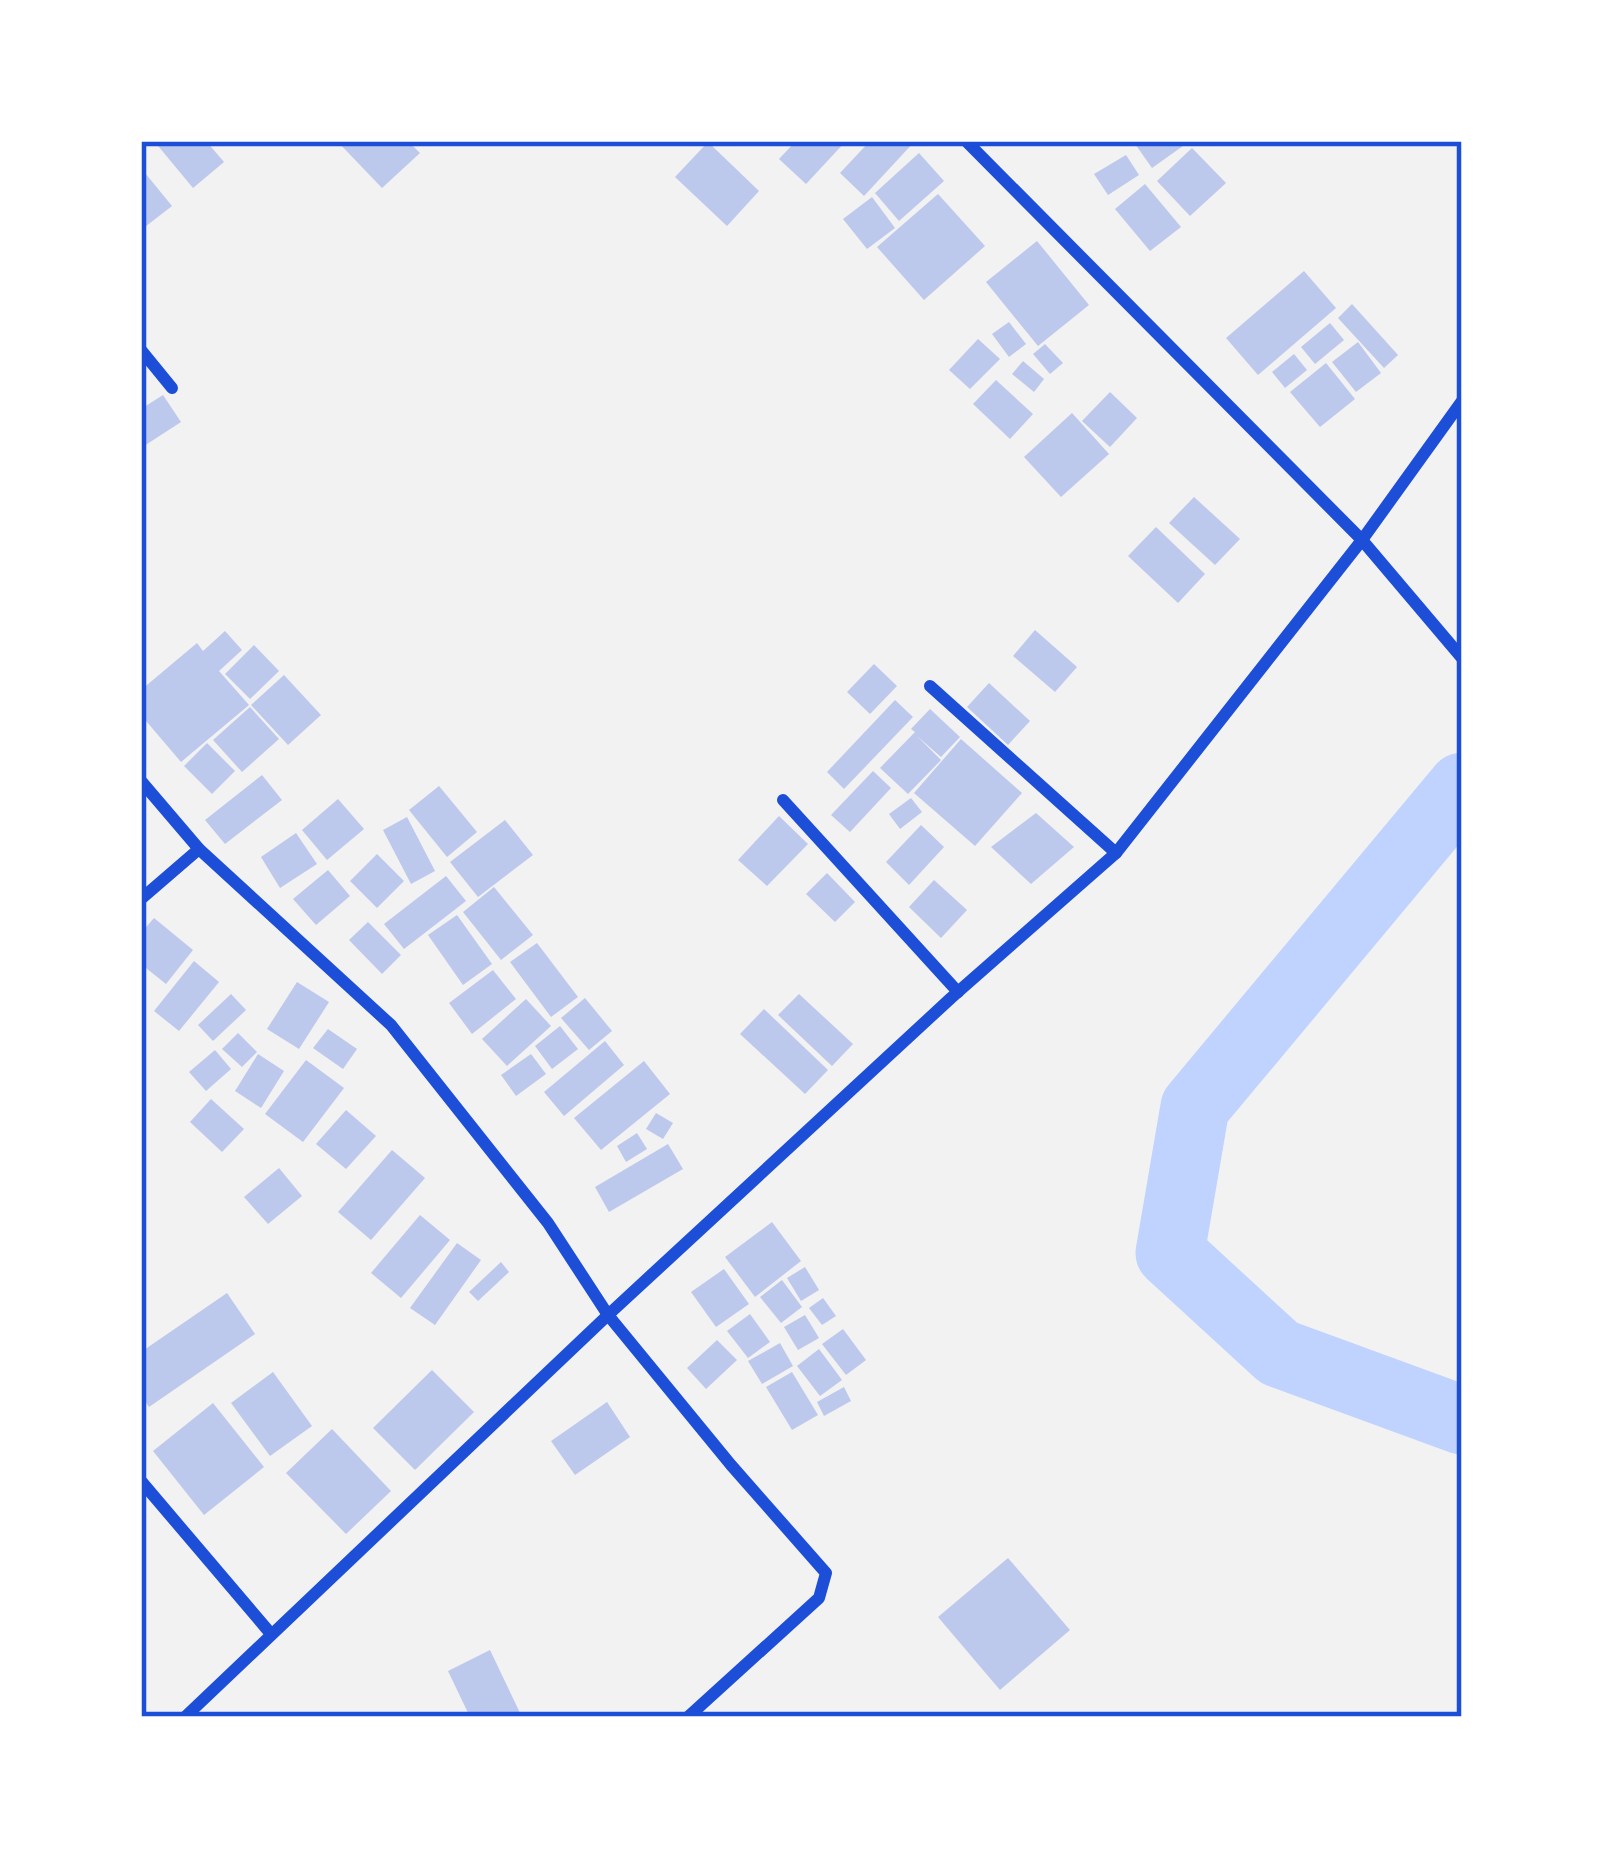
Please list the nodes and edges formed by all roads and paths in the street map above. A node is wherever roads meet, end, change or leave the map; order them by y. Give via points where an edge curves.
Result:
1 (966, 141) edge
2 (141, 350) edge
3 (172, 388) dead end
4 (1462, 401) edge
5 (1362, 540) junction
6 (1462, 658) edge
7 (930, 686) dead end
8 (141, 781) edge
9 (783, 800) dead end
10 (199, 849) junction
11 (1116, 853) junction
12 (141, 899) edge
13 (958, 992) junction
14 (608, 1315) junction
15 (141, 1481) edge
16 (271, 1634) junction
17 (193, 1714) edge
18 (688, 1717) edge

1 - 5 street
2 - 3 street
4 - 5 street
5 - 6 street
5 - 11 street
7 - 11 street
8 - 10 street
9 - 13 street
10 - 12 street
10 - 14 street via 391,1025 548,1223
11 - 13 street
13 - 14 street
14 - 16 street
14 - 18 street via 826,1573 820,1598
15 - 16 street
16 - 17 street

